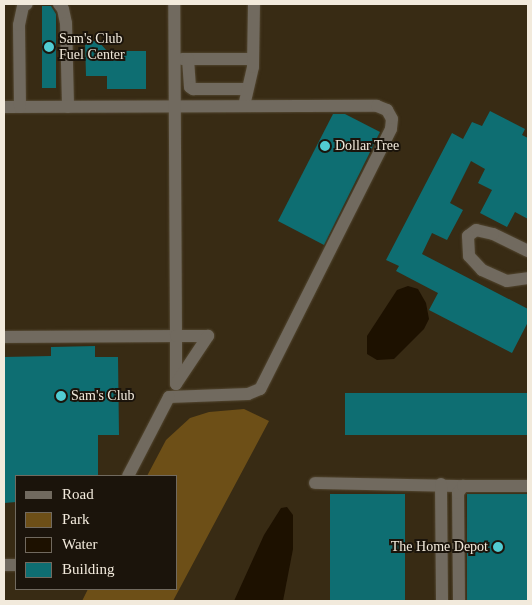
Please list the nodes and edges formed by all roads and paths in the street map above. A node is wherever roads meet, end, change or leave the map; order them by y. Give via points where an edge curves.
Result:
1 (27, 4) edge
2 (59, 4) edge
3 (174, 4) edge
4 (254, 4) edge
5 (174, 59) junction
6 (188, 59) junction
7 (253, 59) junction
8 (246, 89) junction
9 (174, 106) junction
10 (244, 106) junction
11 (4, 107) edge
12 (20, 107) junction
13 (68, 107) junction
14 (528, 251) edge
15 (528, 278) edge
16 (176, 336) junction
17 (4, 337) edge
18 (176, 384) junction
19 (169, 397) junction
20 (129, 475) edge
21 (315, 483) dead end
22 (444, 484) junction
23 (528, 486) edge
24 (460, 489) junction
25 (442, 601) edge
26 (459, 601) edge

1 - 12 lane via 22,6 18,25
2 - 13 lane via 66,23
3 - 5 lane
4 - 7 lane
5 - 6 lane
5 - 9 lane
6 - 7 lane
6 - 8 lane via 190,87 193,89
7 - 8 lane
8 - 10 lane
9 - 10 lane
9 - 13 lane
9 - 16 lane
10 - 19 lane via 377,106 387,110 392,119 391,129 260,389 248,394
11 - 12 lane
12 - 13 lane
14 - 15 lane via 493,234 476,230 468,236 469,256 482,270 508,281
16 - 17 lane
16 - 18 lane
16 - 18 lane via 208,336
18 - 19 lane
19 - 20 lane
21 - 22 lane
22 - 24 lane
22 - 25 lane
23 - 24 lane
24 - 26 lane

